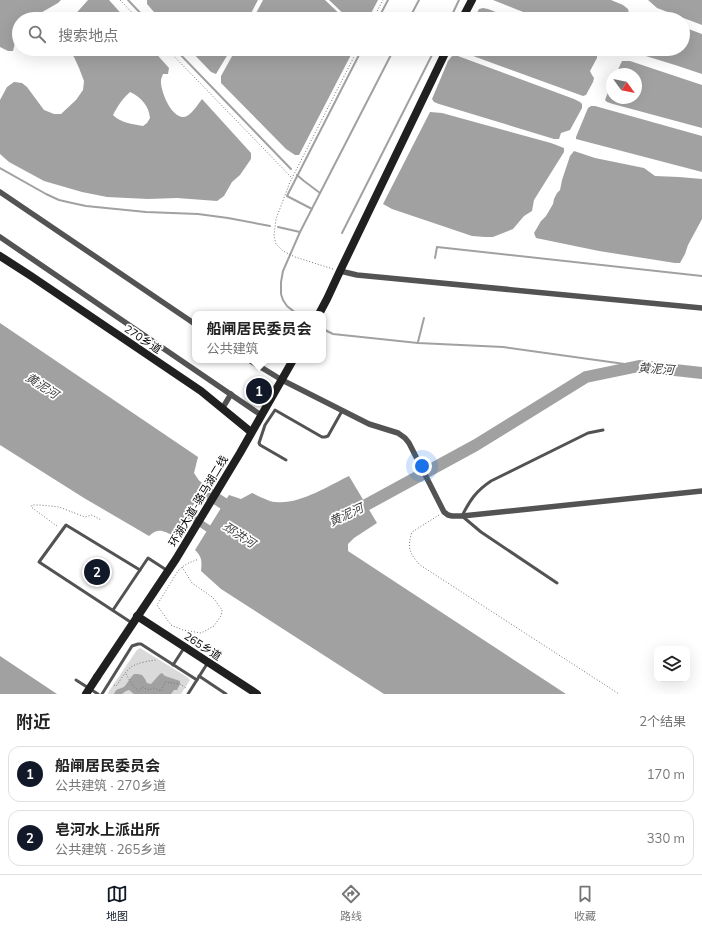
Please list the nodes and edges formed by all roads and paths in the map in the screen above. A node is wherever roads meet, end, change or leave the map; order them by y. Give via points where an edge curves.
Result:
1 (120, 0) edge
2 (383, 0) edge
3 (472, 0) edge
4 (131, 12) edge
5 (377, 12) edge
6 (466, 12) edge
7 (174, 56) edge
8 (354, 56) edge
9 (444, 56) edge
10 (292, 179) junction
11 (0, 192) edge
12 (0, 237) edge
13 (0, 256) edge
14 (340, 271) junction
15 (702, 308) edge
16 (321, 311) edge
17 (192, 322) edge
18 (254, 363) edge
19 (291, 363) edge
20 (282, 380) junction
21 (231, 394) junction
22 (222, 409) junction
23 (342, 411) junction
24 (261, 415) junction
25 (604, 430) dead end
26 (251, 432) junction
27 (286, 460) dead end
28 (702, 491) edge
29 (444, 512) junction
30 (462, 516) junction
31 (101, 520) dead end
32 (62, 530) junction
33 (199, 559) dead end
34 (182, 567) junction
35 (140, 570) junction
36 (168, 571) junction
37 (557, 583) dead end
38 (113, 610) junction
39 (135, 620) junction
40 (185, 647) junction
41 (162, 658) junction
42 (208, 662) junction
43 (173, 665) junction
44 (126, 674) junction
45 (199, 676) junction
46 (76, 680) dead end
47 (197, 680) junction
48 (110, 682) junction
49 (189, 692) edge
50 (86, 694) edge
51 (98, 694) edge
52 (102, 694) edge
53 (226, 694) edge
54 (257, 694) edge
55 (619, 694) edge

1 - 4 path
2 - 5 path
3 - 6 street
7 - 10 path
8 - 10 path
9 - 14 street
10 - 14 path via 276,219 276,244 292,256
11 - 17 street
12 - 21 street
13 - 22 street, 270乡道 via 200,391
14 - 15 street via 357,275
14 - 16 street
18 - 20 street
19 - 20 street
20 - 23 street
20 - 24 street
21 - 22 street
21 - 24 street
22 - 26 street, 270乡道
23 - 27 lane via 326,437 275,410 259,443
23 - 29 street via 405,438
24 - 26 street
25 - 30 lane via 588,433 491,481 482,487
26 - 36 street, 环湖大道-骆马湖二线
28 - 30 street
29 - 30 street via 452,516
29 - 55 path via 412,532 409,548 420,565
30 - 37 lane via 481,532
31 - 32 path via 92,515 85,517 59,507 32,505 31,507
32 - 35 lane via 66,525
32 - 38 lane via 39,562
33 - 34 path
34 - 34 path via 158,605 171,625 201,633 214,626 222,610 212,597 192,583
35 - 36 lane via 148,558
35 - 38 lane
36 - 39 street
38 - 39 lane
39 - 40 street, 265乡道
39 - 50 street, bridge
40 - 42 street, 265乡道
40 - 43 lane
41 - 43 lane
41 - 44 path via 131,667
41 - 48 lane via 141,644 135,644
42 - 45 lane
42 - 54 street, 265乡道
43 - 47 lane
44 - 48 path via 116,686
44 - 49 path via 139,691 142,687 162,691 165,682 180,684
45 - 47 lane
45 - 53 lane
46 - 51 lane
47 - 49 lane
48 - 52 lane

